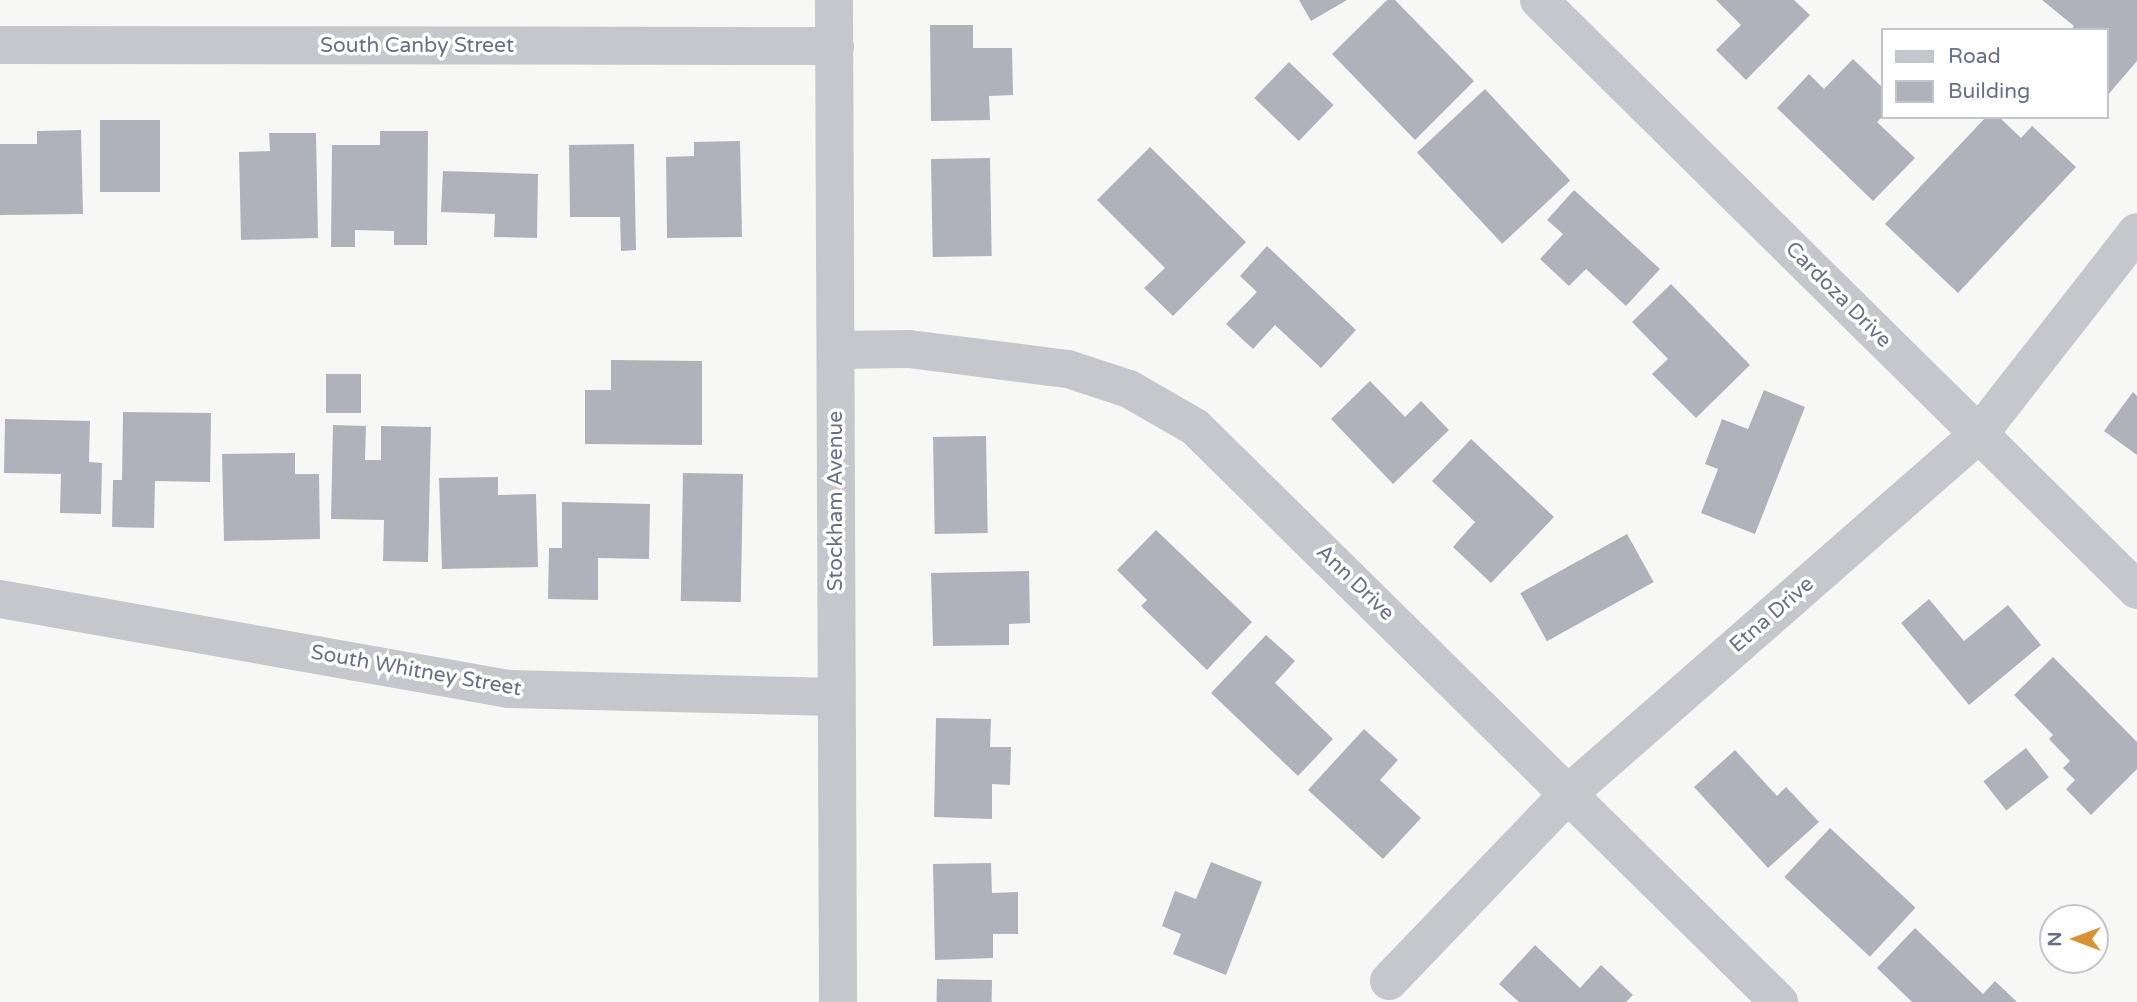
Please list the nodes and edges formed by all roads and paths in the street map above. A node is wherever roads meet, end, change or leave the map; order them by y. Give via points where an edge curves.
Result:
1 (834, 0) edge
2 (1539, 0) edge
3 (0, 46) edge
4 (835, 47) junction
5 (2137, 232) edge
6 (836, 350) junction
7 (1979, 434) junction
8 (2137, 590) edge
9 (0, 599) edge
10 (836, 697) junction
11 (1569, 793) junction
12 (1389, 981) dead end
13 (838, 1002) edge
14 (1779, 1002) edge

1 - 4 street, Stockham Avenue
2 - 7 street, Cardoza Drive
3 - 4 street, South Canby Street
4 - 6 street, Stockham Avenue
5 - 7 street, Etna Drive
6 - 10 street, Stockham Avenue
6 - 11 street, Ann Drive via 909,349 1068,369 1129,389 1195,427
7 - 8 street, Cardoza Drive
7 - 11 street, Etna Drive
9 - 10 street, South Whitney Street via 509,689
10 - 13 street, Stockham Avenue
11 - 12 street, Etna Drive
11 - 14 street, Ann Drive

